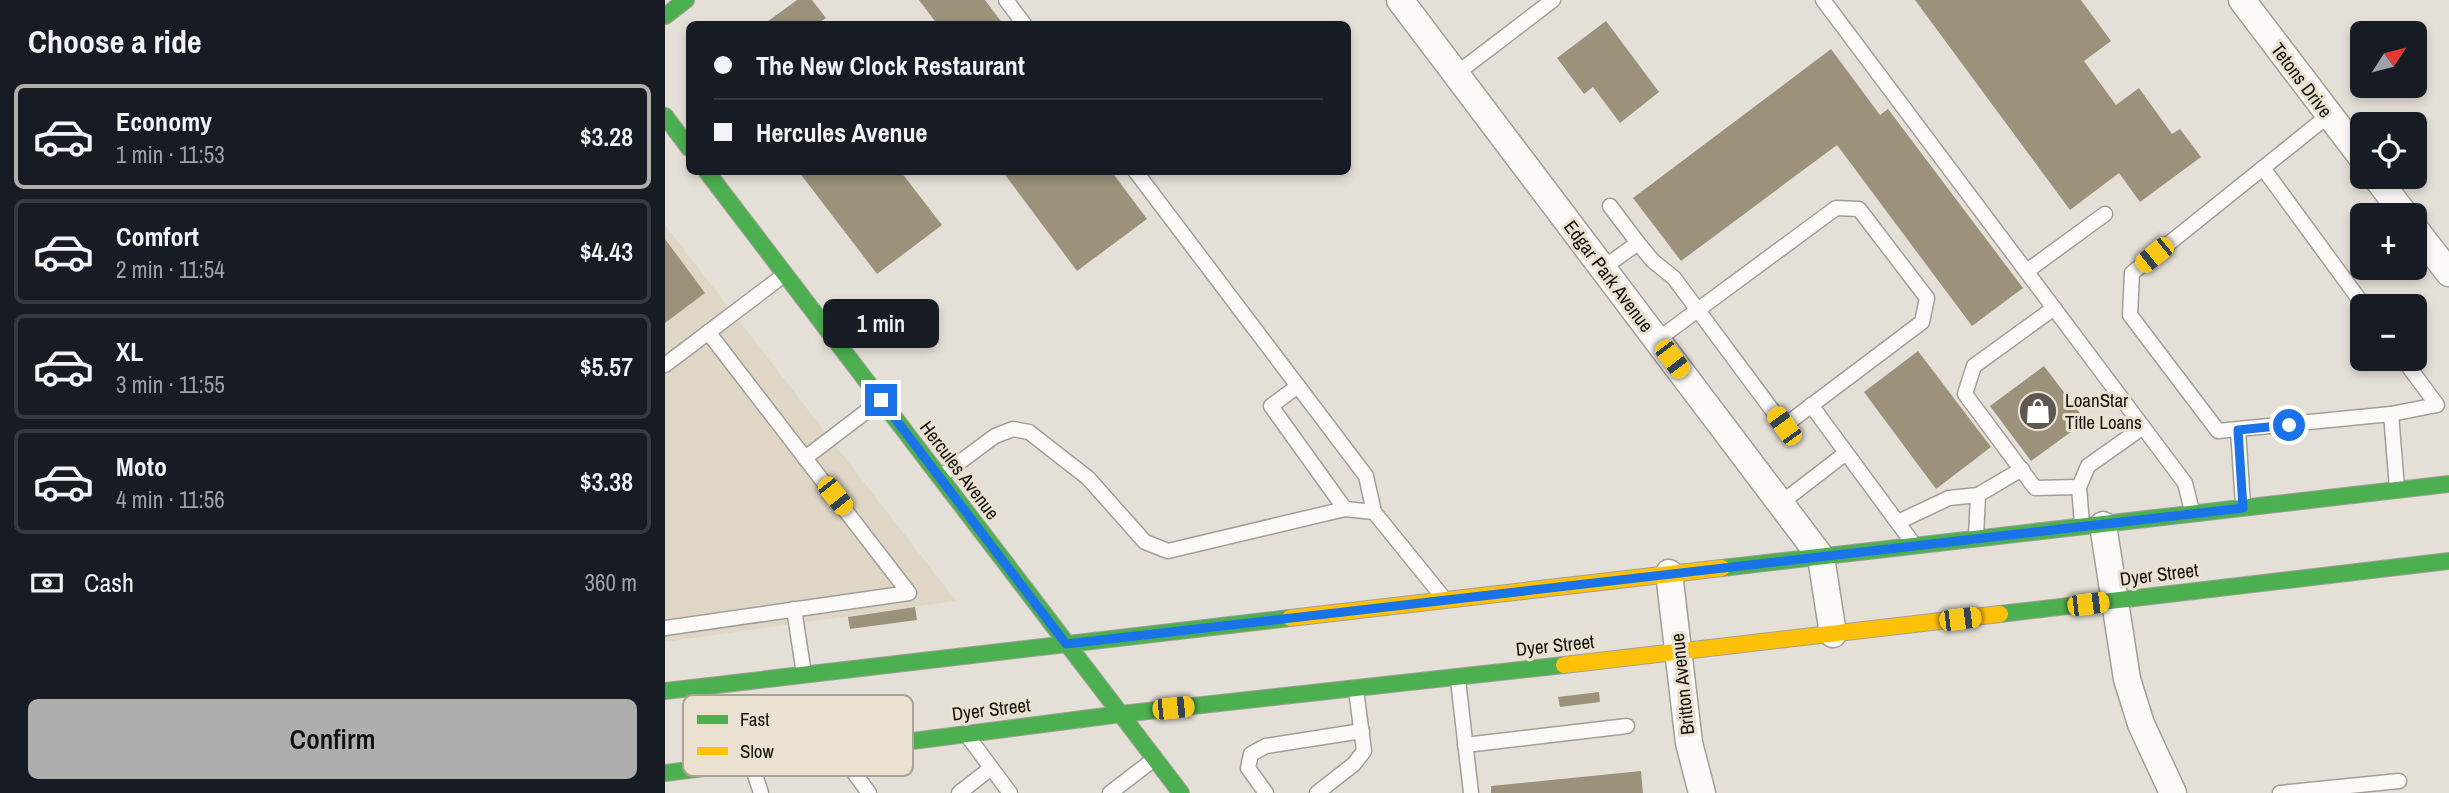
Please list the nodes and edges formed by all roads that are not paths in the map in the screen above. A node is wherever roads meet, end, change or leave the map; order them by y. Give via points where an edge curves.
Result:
1 (686, 0) edge
2 (1006, 0) edge
3 (1400, 0) edge
4 (1553, 0) edge
5 (1823, 0) edge
6 (2242, 0) edge
7 (665, 16) edge
8 (1022, 21) edge
9 (1456, 74) junction
10 (2329, 115) junction
11 (665, 116) edge
12 (2350, 142) edge
13 (686, 144) edge
14 (2263, 168) junction
15 (709, 175) edge
16 (1138, 175) edge
17 (2385, 189) edge
18 (2396, 203) edge
19 (1610, 206) dead end
20 (2105, 214) dead end
21 (1638, 243) junction
22 (2427, 245) edge
23 (1603, 268) junction
24 (2027, 271) junction
25 (2449, 273) edge
26 (785, 274) junction
27 (2355, 294) edge
28 (2054, 308) junction
29 (1698, 309) junction
30 (708, 332) junction
31 (1657, 340) junction
32 (665, 365) edge
33 (2414, 371) edge
34 (1298, 386) junction
35 (881, 400) junction
36 (2443, 402) edge
37 (1811, 405) junction
38 (2391, 414) junction
39 (2143, 426) junction
40 (2238, 430) junction
41 (1846, 453) junction
42 (805, 458) junction
43 (2022, 469) junction
44 (940, 477) junction
45 (2449, 484) edge
46 (2079, 487) junction
47 (2398, 490) junction
48 (1978, 495) junction
49 (1781, 503) junction
50 (2243, 508) junction
51 (1345, 509) junction
52 (1374, 512) junction
53 (2193, 514) junction
54 (1898, 523) junction
55 (2093, 526) junction
56 (1976, 539) junction
57 (1915, 546) junction
58 (1821, 557) junction
59 (2449, 561) edge
60 (1669, 573) junction
61 (1445, 600) junction
62 (2113, 601) junction
63 (794, 609) junction
64 (665, 628) edge
65 (1833, 634) junction
66 (1066, 644) junction
67 (1679, 652) junction
68 (804, 675) junction
69 (1458, 677) junction
70 (1356, 688) junction
71 (665, 691) edge
72 (1121, 714) junction
73 (1627, 726) dead end
74 (1361, 731) junction
75 (966, 734) junction
76 (913, 741) edge
77 (1465, 745) junction
78 (1155, 759) junction
79 (991, 768) junction
80 (683, 771) edge
81 (665, 773) edge
82 (756, 776) edge
83 (856, 776) edge
84 (2399, 781) dead end
85 (761, 793) edge
86 (869, 793) edge
87 (959, 793) edge
88 (1010, 793) edge
89 (1110, 793) edge
90 (1181, 793) edge
91 (1266, 793) edge
92 (1317, 793) edge
93 (1471, 793) edge
94 (1702, 793) edge
95 (2173, 793) edge
96 (2280, 793) edge

1 - 7 main road
2 - 8 lane
3 - 9 street, Edgar Park Avenue
4 - 9 lane
5 - 24 lane
6 - 10 street, Tetons Drive
9 - 23 street, Edgar Park Avenue
10 - 12 street, Tetons Drive
10 - 14 lane
11 - 13 main road
14 - 27 lane
14 - 40 lane via 2132,272 2130,315 2218,431
15 - 26 main road, Hercules Avenue
16 - 34 lane
17 - 18 street
19 - 21 lane
20 - 24 lane
21 - 23 lane
21 - 29 lane
22 - 25 street
23 - 31 street, Edgar Park Avenue
24 - 28 lane
26 - 30 lane
26 - 35 main road, Hercules Avenue
28 - 39 lane
28 - 43 lane via 1974,366 1965,394
29 - 31 lane
29 - 37 lane via 1784,426
29 - 37 lane via 1836,208 1859,209 1927,298 1922,322
30 - 32 lane
30 - 42 lane
31 - 49 street, Edgar Park Avenue
33 - 36 lane
34 - 51 lane via 1271,406
34 - 52 lane via 1366,476
35 - 42 lane
35 - 44 main road, Hercules Avenue
36 - 38 lane
37 - 41 lane
38 - 40 lane
38 - 47 lane
39 - 46 lane via 2088,466
39 - 53 lane via 2185,483
40 - 50 lane
41 - 49 lane
41 - 54 lane
42 - 63 lane via 909,593
43 - 46 lane via 2035,488
43 - 48 lane
44 - 51 lane via 995,436 1013,429 1028,432 1089,478 1146,542 1168,551
44 - 66 main road, Hercules Avenue
45 - 47 main road
46 - 55 lane
47 - 50 main road
48 - 54 lane via 1949,498
48 - 56 lane
49 - 58 street, Edgar Park Avenue
50 - 53 main road
51 - 52 lane
52 - 61 lane
53 - 55 main road
54 - 57 lane
55 - 56 main road
55 - 62 street
56 - 57 main road
57 - 58 main road
58 - 60 main road
58 - 65 street, Edgar Park Avenue
59 - 62 main road, Dyer Street
60 - 61 main road
60 - 67 street, Britton Avenue
61 - 66 main road
62 - 65 main road, Dyer Street
62 - 95 street via 2141,724
63 - 64 lane
63 - 68 lane
65 - 67 main road, Dyer Street
66 - 68 main road
66 - 72 main road, Hercules Avenue
67 - 69 main road, Dyer Street
67 - 94 street, Britton Avenue via 1689,743
68 - 71 main road
69 - 70 main road, Dyer Street
69 - 77 lane
70 - 72 main road, Dyer Street
70 - 74 lane
72 - 75 main road, Dyer Street
72 - 78 main road, Hercules Avenue
73 - 77 lane
74 - 91 lane via 1266,746 1251,754 1248,768
74 - 92 lane via 1364,751
75 - 76 main road, Dyer Street
75 - 79 lane
77 - 93 lane
78 - 89 lane
78 - 90 main road, Hercules Avenue
79 - 87 lane
79 - 88 lane
80 - 81 main road, Dyer Street
82 - 85 lane
83 - 86 lane
84 - 96 lane

